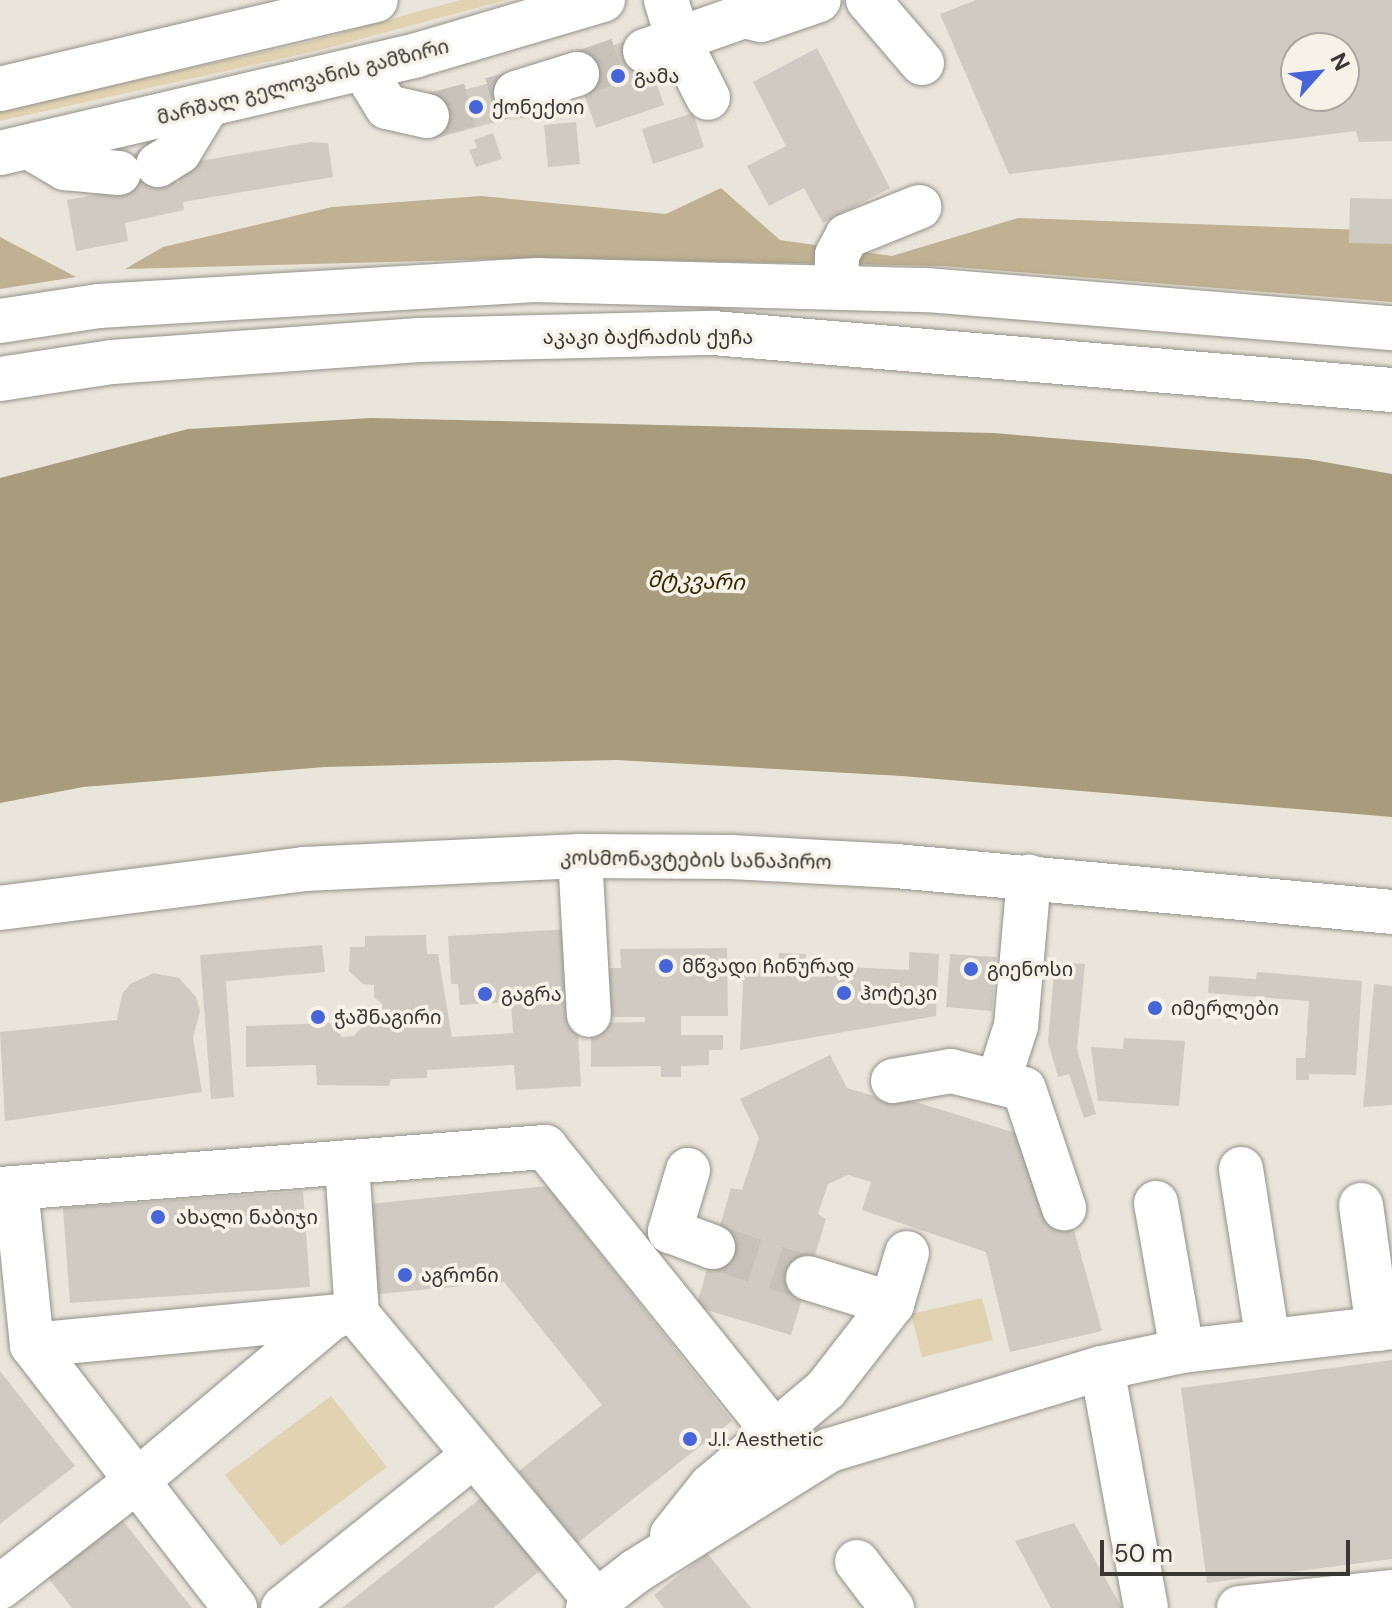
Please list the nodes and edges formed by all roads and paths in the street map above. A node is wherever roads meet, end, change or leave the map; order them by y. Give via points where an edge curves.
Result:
1 (603, 0) edge
2 (819, 0) edge
3 (868, 0) edge
4 (344, 3) edge
5 (663, 30) edge
6 (922, 63) dead end
7 (363, 68) junction
8 (577, 74) tunnel mouth
9 (0, 89) edge
10 (516, 93) tunnel mouth
11 (708, 98) dead end
12 (207, 106) junction
13 (427, 116) tunnel mouth
14 (15, 150) edge
15 (919, 207) dead end
16 (836, 287) junction
17 (0, 321) edge
18 (1392, 328) edge
19 (0, 379) edge
20 (1392, 390) edge
21 (580, 856) junction
22 (1029, 877) junction
23 (0, 908) edge
24 (1392, 912) edge
25 (589, 1015) dead end
26 (893, 1081) dead end
27 (998, 1082) junction
28 (347, 1164) junction
29 (1241, 1169) dead end
30 (688, 1170) dead end
31 (5, 1194) edge
32 (1156, 1203) dead end
33 (1361, 1205) dead end
34 (1064, 1208) dead end
35 (713, 1247) tunnel mouth
36 (907, 1253) dead end
37 (808, 1278) tunnel mouth
38 (892, 1304) junction
39 (316, 1310) junction
40 (1385, 1328) edge
41 (1268, 1341) junction
42 (32, 1345) junction
43 (1182, 1351) junction
44 (1102, 1368) junction
45 (773, 1431) junction
46 (474, 1455) junction
47 (138, 1480) junction
48 (857, 1562) dead end
49 (636, 1571) junction
50 (0, 1587) edge
51 (1392, 1592) edge
52 (299, 1603) edge
53 (592, 1605) edge
54 (235, 1608) edge
55 (892, 1608) edge
56 (1146, 1608) edge
57 (1239, 1608) edge

1 - 7 main road, მარშალ გელოვანის გამზირი
2 - 5 main road via 761,20 744,16
3 - 6 main road
4 - 9 main road
5 - 11 main road
7 - 12 main road, მარშალ გელოვანის გამზირი
7 - 13 main road via 387,107
8 - 10 main road
12 - 14 main road, მარშალ გელოვანის გამზირი
12 - 14 main road via 179,152 138,169 65,168
15 - 16 main road via 847,236 837,255
16 - 17 main road via 538,280 99,306
16 - 18 main road via 1113,303
19 - 20 main road, აკაკი ბაქრაძის ქუჩა via 112,362 404,341 713,333
21 - 22 main road, კოსმონავტების სანაპირო via 731,857
21 - 23 main road, კოსმონავტების სანაპირო via 304,869
21 - 25 main road
22 - 24 main road, კოსმონავტების სანაპირო
22 - 27 main road via 1016,1026
26 - 27 main road via 951,1071
27 - 34 main road via 1024,1089
28 - 31 main road
28 - 39 main road
28 - 45 main road via 545,1147
29 - 41 main road
30 - 35 main road via 670,1231
31 - 42 main road
32 - 43 main road
33 - 40 main road
36 - 38 main road
37 - 38 main road
38 - 45 main road via 826,1389
39 - 42 main road
39 - 46 main road
39 - 47 main road
40 - 41 main road
41 - 43 main road
42 - 47 main road
43 - 44 main road
44 - 49 main road via 830,1450
44 - 56 main road
45 - 49 main road via 711,1486
46 - 52 main road
46 - 53 main road
47 - 50 main road
47 - 54 main road
48 - 55 main road
49 - 53 main road
51 - 57 main road

